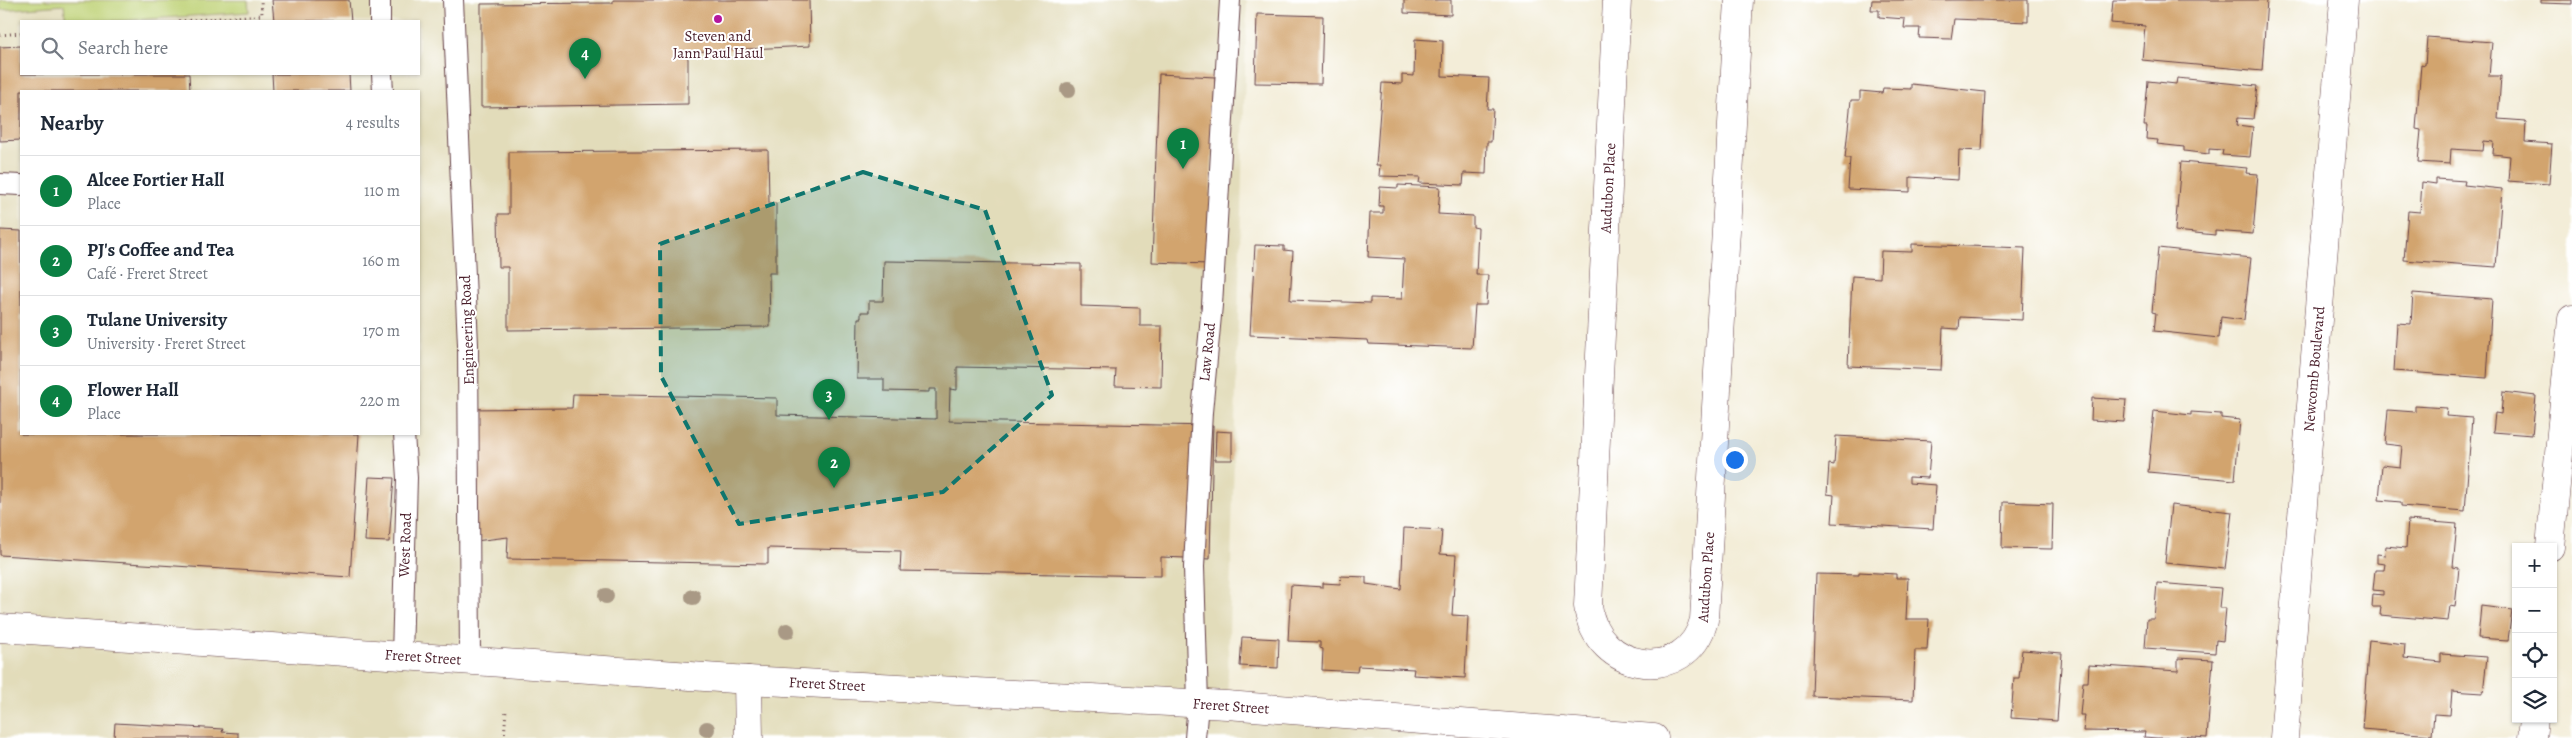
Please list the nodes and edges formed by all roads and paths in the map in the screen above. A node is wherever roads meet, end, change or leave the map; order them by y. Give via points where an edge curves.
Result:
1 (261, 0) edge
2 (380, 0) edge
3 (453, 0) edge
4 (1230, 0) edge
5 (1618, 0) edge
6 (1739, 0) edge
7 (2344, 0) edge
8 (193, 20) edge
9 (380, 20) edge
10 (20, 33) edge
11 (0, 35) edge
12 (382, 75) edge
13 (382, 90) edge
14 (0, 184) edge
15 (20, 186) edge
16 (2572, 319) edge
17 (404, 435) edge
18 (2550, 543) edge
19 (0, 628) edge
20 (402, 656) junction
21 (470, 661) junction
22 (748, 680) junction
23 (1198, 704) junction
24 (506, 710) dead end
25 (2534, 723) edge
26 (504, 738) edge
27 (749, 738) edge
28 (1195, 738) edge
29 (1653, 738) edge
30 (2284, 738) edge
31 (2532, 738) edge

1 - 8 path via 262,15
2 - 9 lane
3 - 21 lane, Engineering Road via 468,345
4 - 23 lane, Law Road via 1194,567
5 - 6 street, Audubon Place via 1588,606 1595,631 1607,647 1629,660 1643,663 1664,661 1682,652 1697,638 1704,620
7 - 30 street, Newcomb Boulevard
10 - 11 path
12 - 13 lane
14 - 15 lane
16 - 18 street
17 - 20 lane, West Road via 407,478
19 - 20 street, Freret Street
20 - 21 street, Freret Street
21 - 22 street, Freret Street
22 - 23 street, Freret Street
22 - 27 street
23 - 28 lane, Law Road
23 - 29 street, Freret Street
24 - 26 path
25 - 31 street

